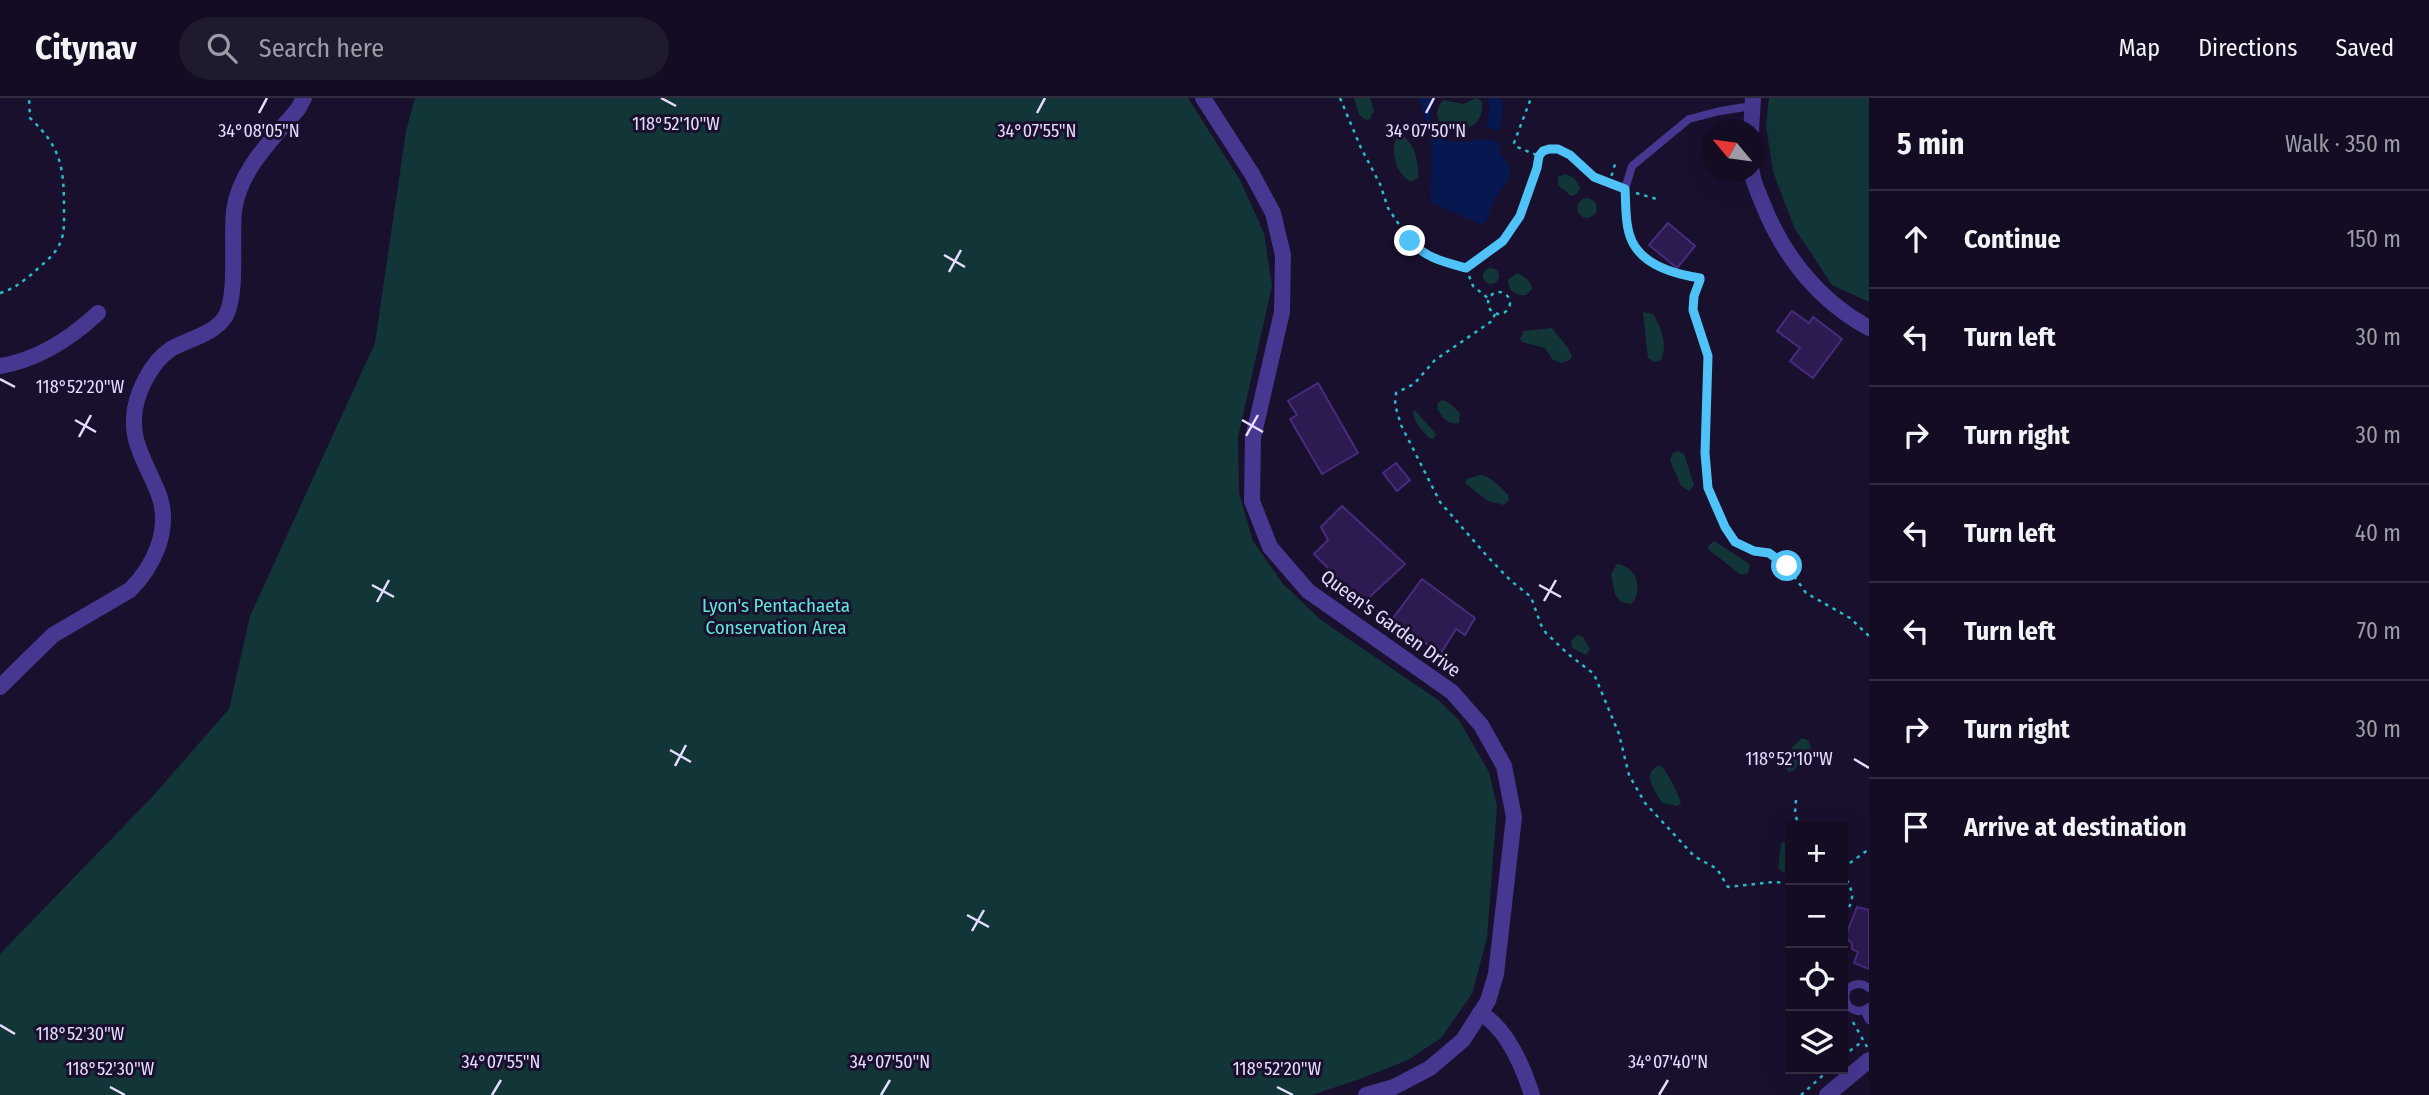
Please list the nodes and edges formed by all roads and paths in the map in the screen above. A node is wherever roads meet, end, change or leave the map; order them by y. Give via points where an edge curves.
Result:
1 (29, 98) edge
2 (304, 98) edge
3 (1203, 98) edge
4 (1340, 98) edge
5 (1531, 98) edge
6 (1752, 102) edge
7 (1539, 156) junction
8 (1616, 161) dead end
9 (1755, 182) edge
10 (1609, 184) junction
11 (1625, 189) junction
12 (1660, 200) dead end
13 (1466, 268) junction
14 (0, 293) edge
15 (1489, 299) junction
16 (98, 313) dead end
17 (1494, 314) junction
18 (1869, 328) edge
19 (0, 366) edge
20 (1869, 636) edge
21 (0, 687) edge
22 (1796, 800) dead end
23 (1798, 822) edge
24 (1869, 849) edge
25 (1848, 866) edge
26 (1848, 882) edge
27 (1785, 883) edge
28 (1848, 908) edge
29 (1869, 988) edge
30 (1867, 1008) edge
31 (1480, 1013) junction
32 (1848, 1018) dead end
33 (1869, 1020) edge
34 (1863, 1041) junction
35 (1869, 1051) edge
36 (1848, 1052) edge
37 (1869, 1060) edge
38 (1824, 1074) edge
39 (1366, 1095) edge
40 (1532, 1095) edge
41 (1801, 1095) edge
42 (1827, 1095) edge

1 - 14 path via 30,118 61,161 64,232 48,260 24,281
2 - 21 street via 247,171 240,187 234,210 227,314 218,326 168,351 138,396 136,439 162,513 162,534 153,557 130,590 53,635
3 - 31 street, Queen's Garden Drive via 1273,213 1283,255 1282,313 1253,438 1252,501 1270,547 1308,591 1452,692 1481,725 1504,766 1514,817 1496,974
4 - 13 path via 1388,208 1410,241 1436,260
5 - 7 path via 1514,143
6 - 11 lane via 1689,119 1632,166
7 - 10 path via 1558,149
7 - 13 path via 1520,216 1503,241
8 - 10 path
9 - 18 street via 1767,215 1806,279
10 - 11 path
11 - 12 path
11 - 20 path via 1628,231 1638,249 1651,263 1673,274 1700,278 1693,310 1708,356 1708,488 1725,527 1741,546 1775,556 1806,593 1850,618
13 - 15 path via 1473,286
15 - 17 path
15 - 17 path via 1501,293 1510,302 1507,311
16 - 19 street via 60,344
17 - 27 path via 1492,321 1435,360 1414,384 1396,393 1395,405 1415,456 1440,502 1531,597 1546,633 1594,674 1619,734 1629,775 1645,803 1693,856 1717,869 1728,887
22 - 23 path
24 - 25 path
26 - 28 path via 1853,900
29 - 30 lane via 1855,984 1845,993 1848,1006 1855,1011
30 - 33 lane
31 - 39 street, Queen's Garden Drive via 1463,1040 1430,1068 1394,1087
31 - 40 street via 1497,1026
32 - 34 path
34 - 35 path
34 - 36 path
37 - 42 street
38 - 41 path

